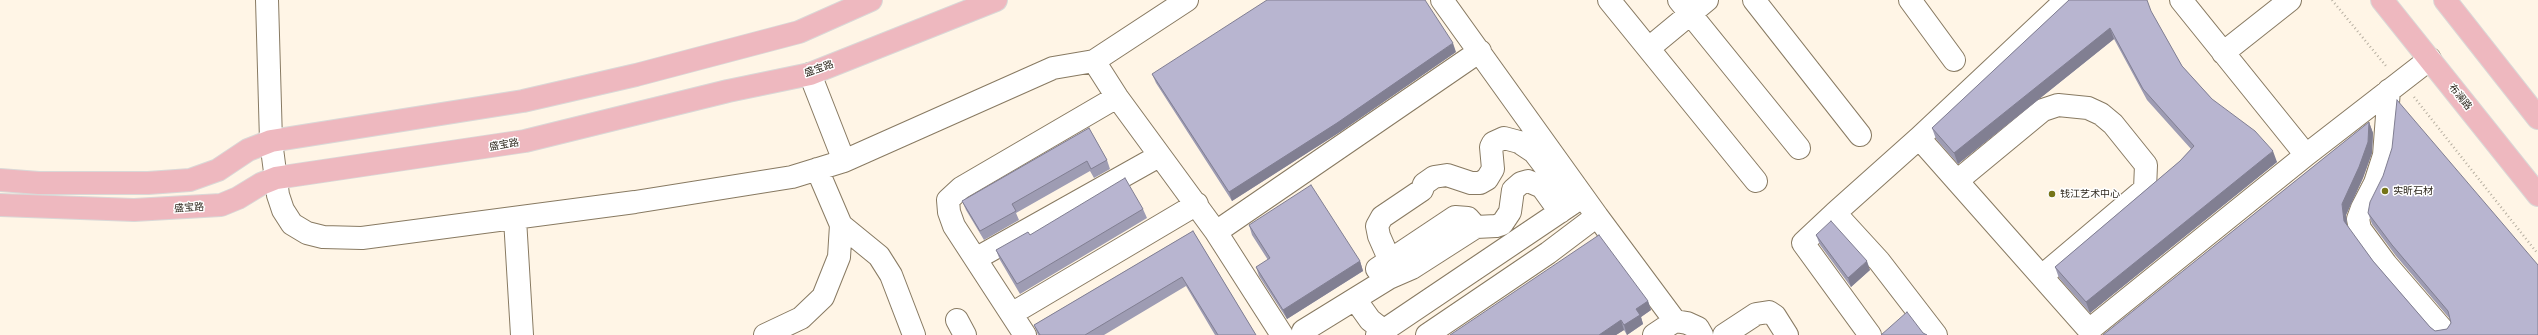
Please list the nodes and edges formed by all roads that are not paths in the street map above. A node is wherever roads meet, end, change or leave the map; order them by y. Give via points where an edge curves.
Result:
1 (267, 0) edge
2 (871, 0) edge
3 (996, 0) edge
4 (1187, 0) edge
5 (1442, 0) edge
6 (1609, 0) edge
7 (1707, 0) edge
8 (1754, 0) edge
9 (1910, 0) edge
10 (2066, 0) edge
11 (2181, 0) edge
12 (2290, 0) edge
13 (2382, 0) edge
14 (2445, 0) edge
15 (1684, 7) edge
16 (1648, 48) junction
17 (1480, 51) junction
18 (2223, 53) junction
19 (2430, 59) junction
20 (1954, 60) dead end
21 (1094, 61) junction
22 (810, 74) junction
23 (2400, 91) junction
24 (1117, 97) junction
25 (2538, 118) edge
26 (1860, 135) dead end
27 (1919, 138) junction
28 (271, 141) junction
29 (1799, 148) dead end
30 (2306, 155) junction
31 (1159, 156) junction
32 (844, 161) junction
33 (816, 169) junction
34 (276, 178) junction
35 (0, 180) edge
36 (1756, 181) dead end
37 (1957, 181) junction
38 (2538, 195) edge
39 (1197, 204) junction
40 (0, 205) edge
41 (1560, 212) junction
42 (1835, 213) junction
43 (1597, 216) junction
44 (515, 219) junction
45 (841, 225) junction
46 (1476, 227) junction
47 (1216, 232) junction
48 (977, 258) junction
49 (1390, 261) junction
50 (2042, 276) junction
51 (1355, 298) junction
52 (1013, 313) junction
53 (1675, 321) junction
54 (2443, 330) edge
55 (1304, 333) edge
56 (1381, 333) edge
57 (2086, 333) edge
58 (522, 335) edge
59 (765, 335) edge
60 (914, 335) edge
61 (1025, 335) edge
62 (1282, 335) edge
63 (1427, 335) edge
64 (1654, 335) edge
65 (1702, 335) edge
66 (1724, 335) edge
67 (1787, 335) edge
68 (1870, 335) edge
69 (1936, 335) edge

1 - 28 lane
2 - 28 main road via 799,32 636,75 523,101
3 - 22 main road, 盛宝路
4 - 21 lane
5 - 17 lane
6 - 16 lane
7 - 15 lane
8 - 26 lane
9 - 20 lane
10 - 27 lane
11 - 18 lane
12 - 18 lane
13 - 19 main road, 布澜路
14 - 25 main road via 2502,69
15 - 16 lane
15 - 29 lane
16 - 36 lane
17 - 43 lane
17 - 47 lane
18 - 30 lane
19 - 23 lane
19 - 38 main road, 布澜路
21 - 24 lane
21 - 32 lane via 1053,68
22 - 32 lane
22 - 34 main road, 盛宝路 via 728,91 525,141
23 - 30 lane
23 - 54 lane via 2375,183 2358,218 2360,229 2386,264
24 - 31 lane
24 - 48 lane via 952,195 948,200 951,218
27 - 37 lane
27 - 42 lane
28 - 34 lane
28 - 35 main road via 248,150 218,170 190,180 148,183 39,183
30 - 57 lane
31 - 39 lane
31 - 48 lane
32 - 33 lane
33 - 44 lane via 792,177
33 - 45 lane
34 - 40 main road, 盛宝路 via 221,205 204,207 134,210
34 - 44 lane via 283,210 292,224 307,233 323,237 362,238
37 - 50 lane
37 - 50 lane via 2043,110 2058,105 2088,108 2113,124 2146,165 2145,189
39 - 47 lane
39 - 52 lane
41 - 46 lane via 1542,187 1528,181 1515,185 1511,195 1510,212 1502,224
41 - 49 lane via 1573,203 1540,158 1523,144 1504,138 1493,143 1491,147 1493,169 1487,179 1480,183 1471,183 1447,175 1434,177 1424,184 1422,190 1382,217 1377,226
41 - 56 lane
42 - 68 lane via 1803,243
42 - 69 lane via 1879,261
43 - 53 lane
43 - 63 lane via 1548,253
44 - 58 lane
45 - 59 lane via 839,256 823,297 801,318
45 - 60 lane via 879,256 891,275
46 - 49 lane via 1468,218 1455,217
46 - 51 lane via 1412,268
47 - 62 lane
48 - 52 lane
49 - 55 lane via 1298,322
50 - 57 lane
51 - 55 lane
51 - 56 lane
52 - 61 lane
53 - 64 lane
53 - 65 lane via 1698,328
66 - 67 lane via 1756,314 1769,312 1775,316

